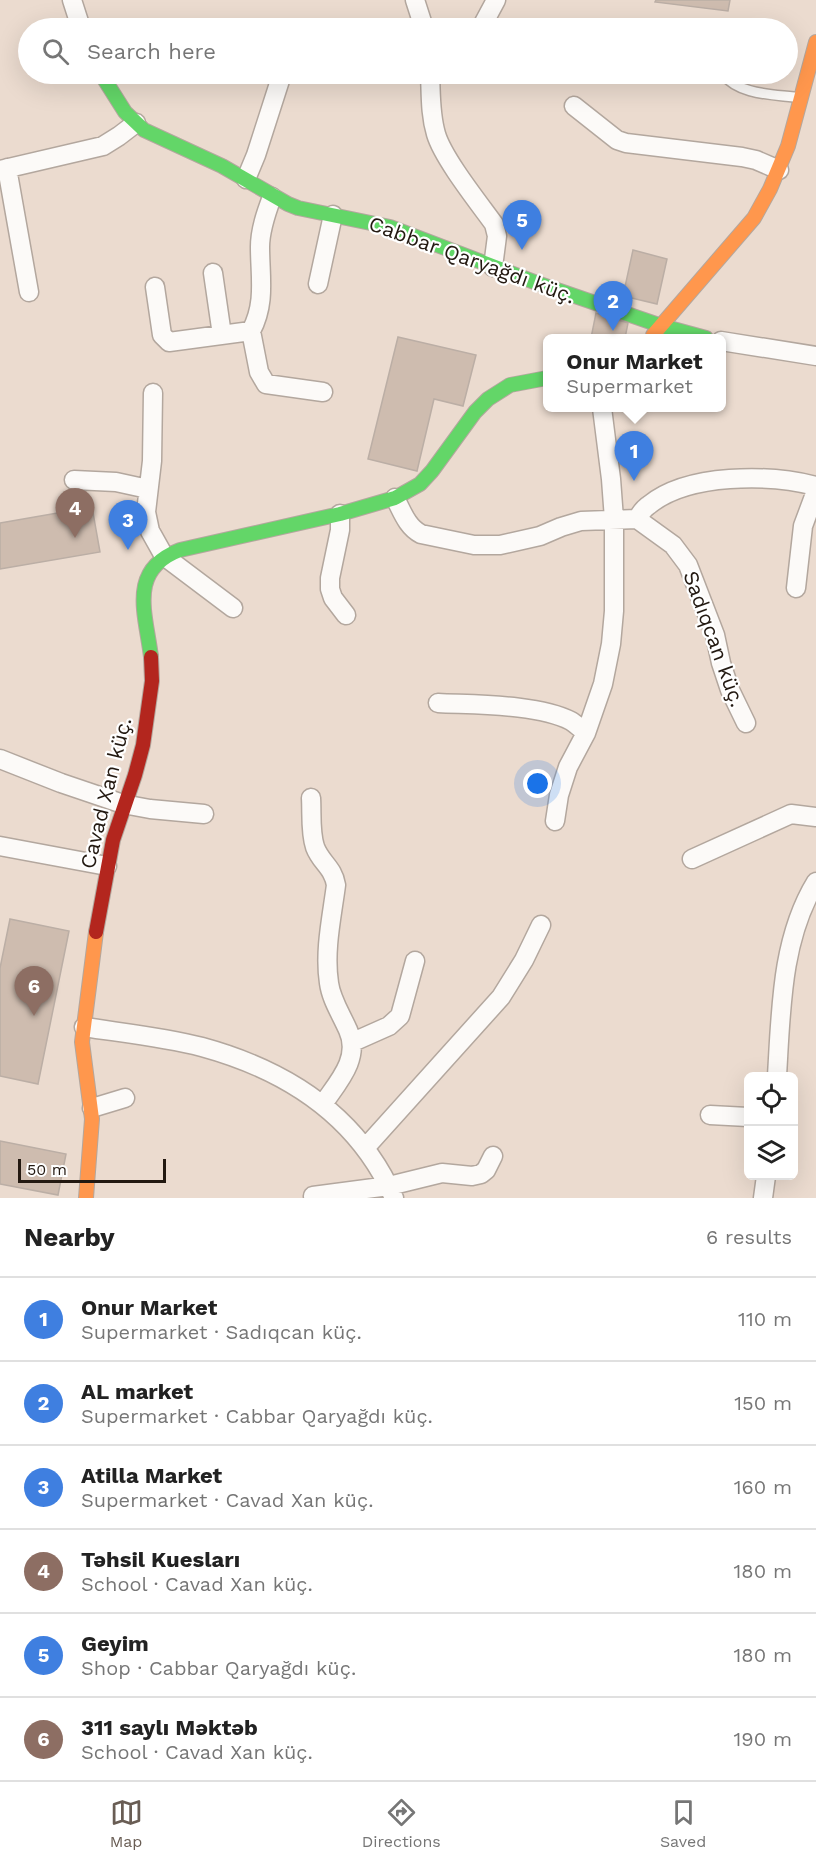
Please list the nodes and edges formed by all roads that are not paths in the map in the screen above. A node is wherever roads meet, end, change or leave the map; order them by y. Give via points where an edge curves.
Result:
1 (72, 0) edge
2 (415, 0) edge
3 (496, 0) edge
4 (78, 18) edge
5 (421, 18) edge
6 (486, 18) edge
7 (816, 42) edge
8 (107, 84) edge
9 (279, 84) edge
10 (431, 84) edge
11 (732, 84) edge
12 (801, 98) junction
13 (574, 106) dead end
14 (136, 123) junction
15 (3, 169) edge
16 (779, 170) junction
17 (246, 179) junction
18 (272, 197) junction
19 (333, 215) junction
20 (493, 267) junction
21 (213, 273) dead end
22 (318, 284) dead end
23 (155, 287) dead end
24 (29, 292) dead end
25 (662, 326) junction
26 (251, 331) junction
27 (654, 334) edge
28 (689, 334) edge
29 (222, 335) junction
30 (726, 342) edge
31 (816, 356) edge
32 (543, 379) edge
33 (323, 392) dead end
34 (153, 393) dead end
35 (603, 412) edge
36 (74, 480) dead end
37 (816, 486) edge
38 (148, 489) junction
39 (816, 491) edge
40 (395, 498) junction
41 (340, 514) junction
42 (614, 519) junction
43 (637, 519) junction
44 (164, 556) junction
45 (796, 588) dead end
46 (232, 608) dead end
47 (346, 615) dead end
48 (438, 703) dead end
49 (746, 723) dead end
50 (586, 733) junction
51 (0, 759) edge
52 (311, 798) dead end
53 (123, 804) junction
54 (204, 814) dead end
55 (816, 817) edge
56 (555, 821) dead end
57 (0, 846) edge
58 (692, 859) dead end
59 (107, 866) junction
60 (816, 882) edge
61 (541, 925) dead end
62 (415, 960) dead end
63 (84, 1027) junction
64 (352, 1042) junction
65 (777, 1072) edge
66 (125, 1098) dead end
67 (322, 1104) junction
68 (92, 1108) junction
69 (710, 1115) dead end
70 (744, 1117) edge
71 (366, 1147) junction
72 (493, 1156) dead end
73 (766, 1180) edge
74 (391, 1192) edge
75 (313, 1196) dead end
76 (86, 1198) edge
77 (764, 1198) edge

1 - 4 street
2 - 5 street
3 - 6 street
7 - 12 street
8 - 14 street, Cabbar Qaryağdı küç.
9 - 17 street
10 - 20 street via 436,136 494,224 497,236
11 - 12 lane
12 - 16 street
13 - 16 street via 626,143 742,157
14 - 15 street via 103,146
14 - 17 street, Cabbar Qaryağdı küç.
15 - 24 street
16 - 25 street via 754,218
17 - 18 street, Cabbar Qaryağdı küç.
18 - 19 street, Cabbar Qaryağdı küç. via 298,208
18 - 26 street via 260,244 261,306
19 - 20 street, Cabbar Qaryağdı küç. via 390,227
19 - 22 street
20 - 25 street, Cabbar Qaryağdı küç.
21 - 29 street
23 - 29 street via 162,335 169,342
25 - 27 street
25 - 28 street, Cabbar Qaryağdı küç.
26 - 29 street
26 - 33 street via 259,372 266,384
30 - 31 street
32 - 40 street via 510,385 488,399 420,484
34 - 38 street
35 - 42 street
36 - 38 street via 116,482
37 - 43 street via 787,480 698,483 664,495
38 - 44 street via 146,512 150,531
39 - 45 street via 803,526
40 - 41 street
40 - 42 street via 414,531 474,545 500,545 581,521
41 - 44 street
41 - 47 street via 330,589
42 - 43 street
42 - 50 street via 611,644 603,684
43 - 49 street, Sadıqcan küç. via 673,545 688,565 715,635 730,690
44 - 46 street
44 - 53 street, Cavad Xan küç. via 154,565 145,584 143,607 153,678 140,758
48 - 50 street via 549,713 572,721
50 - 56 street via 568,767
51 - 53 street
52 - 64 street via 313,840 334,874 336,885 327,961 329,984
53 - 54 street
53 - 59 street, Cavad Xan küç.
55 - 58 street via 791,814
57 - 59 street
59 - 63 street, Cavad Xan küç.
60 - 65 street via 804,901 785,976
61 - 71 street via 501,997
62 - 64 street via 400,1016
63 - 67 street via 171,1041 241,1059
63 - 68 street, Cavad Xan küç. via 81,1056
64 - 67 street via 345,1072
66 - 68 street
67 - 71 street
68 - 76 street, Cavad Xan küç.
69 - 70 street
71 - 74 street
72 - 74 street via 481,1174 442,1173
73 - 77 street
74 - 75 street

